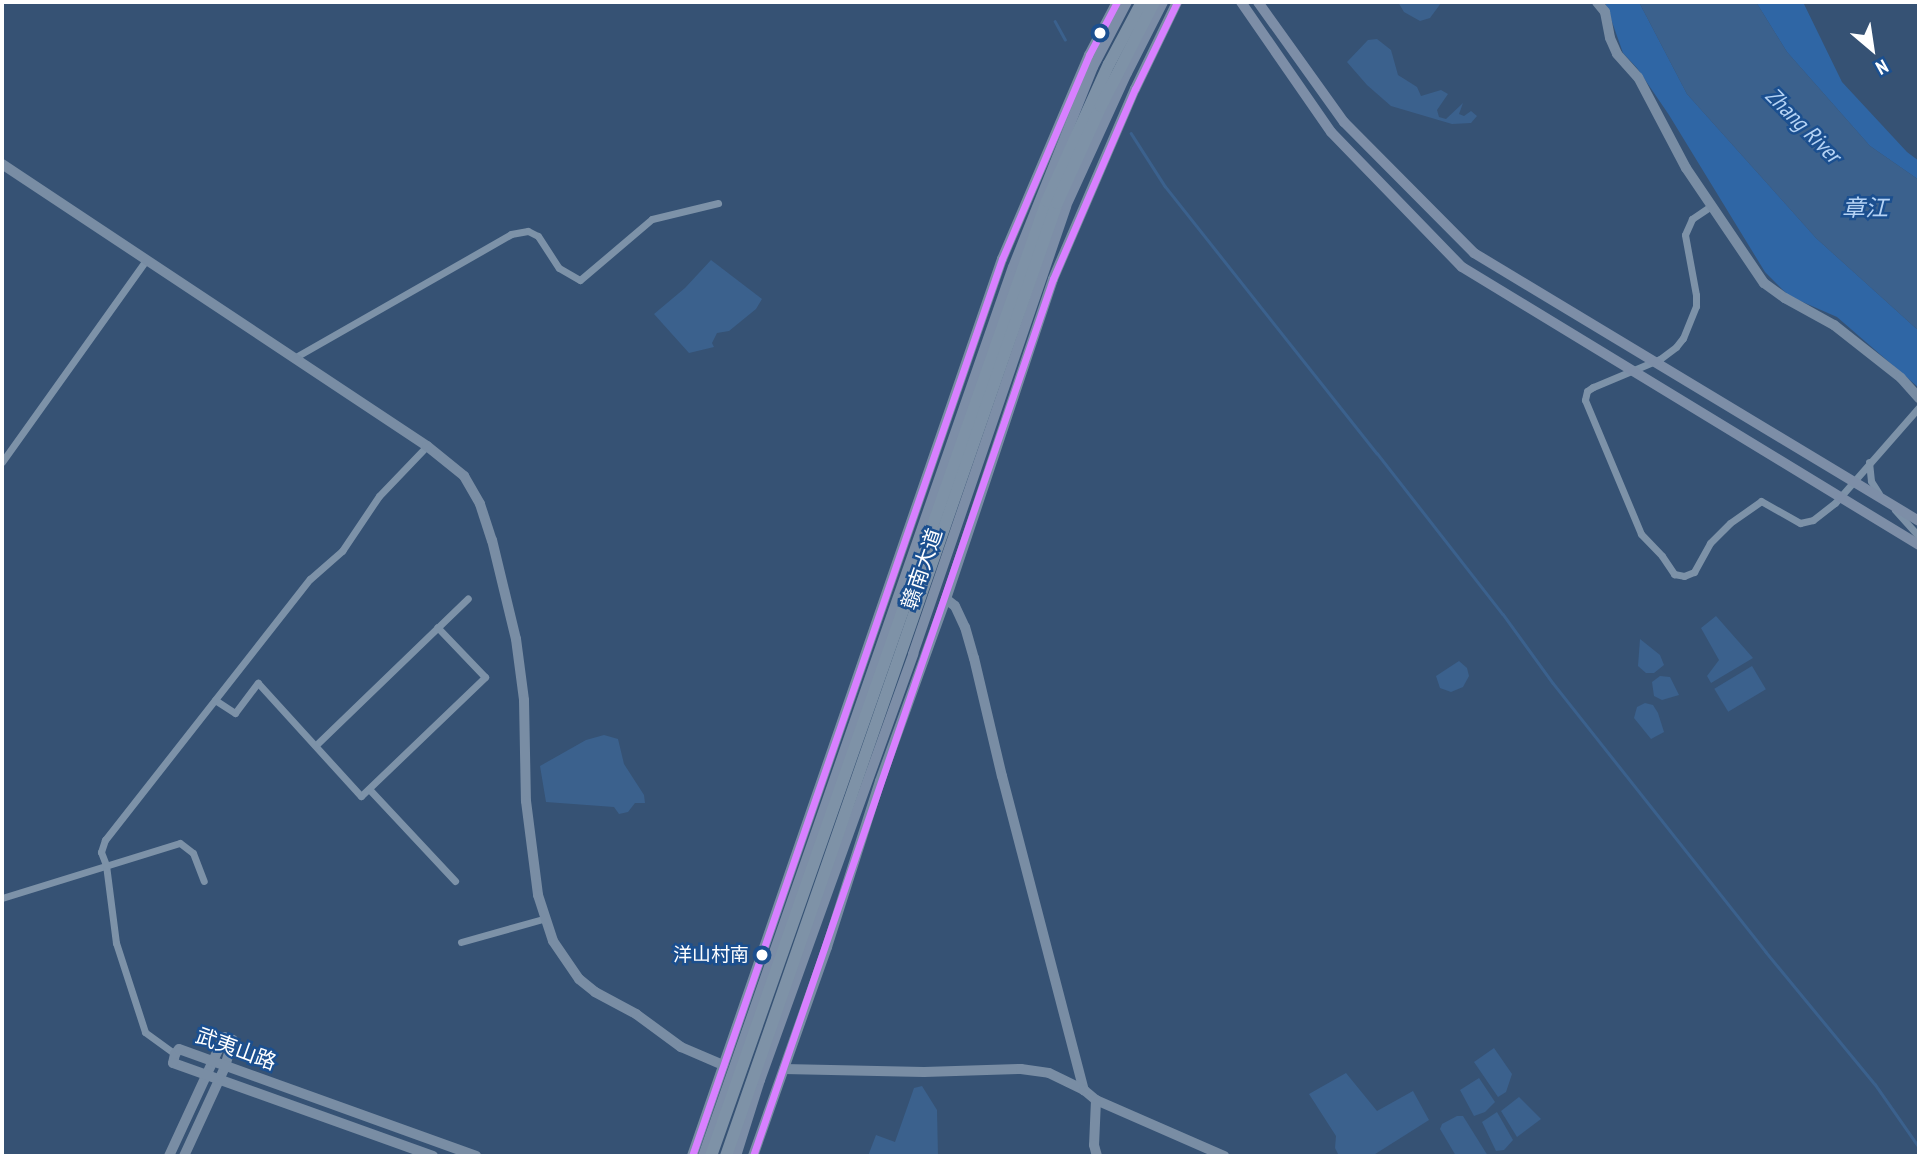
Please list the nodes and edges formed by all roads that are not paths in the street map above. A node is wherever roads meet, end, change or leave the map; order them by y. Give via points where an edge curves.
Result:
1 (1117, 2) edge
2 (1127, 2) edge
3 (1142, 2) edge
4 (1154, 2) edge
5 (1163, 2) edge
6 (1177, 2) edge
7 (1241, 2) edge
8 (1258, 2) edge
9 (1597, 2) edge
10 (2, 164) edge
11 (718, 203) dead end
12 (1711, 206) junction
13 (146, 260) junction
14 (294, 358) junction
15 (1654, 361) junction
16 (1632, 370) junction
17 (1919, 398) edge
18 (1919, 407) edge
19 (427, 446) junction
20 (2, 462) edge
21 (1869, 462) junction
22 (1852, 481) junction
23 (1840, 496) junction
24 (1886, 501) junction
25 (1919, 521) edge
26 (1919, 537) edge
27 (1919, 545) edge
28 (468, 598) dead end
29 (946, 599) junction
30 (437, 627) junction
31 (880, 645) junction
32 (913, 654) junction
33 (215, 700) junction
34 (850, 733) junction
35 (880, 743) junction
36 (316, 745) junction
37 (369, 789) junction
38 (106, 865) junction
39 (204, 881) dead end
40 (455, 881) dead end
41 (2, 898) edge
42 (543, 919) junction
43 (461, 942) dead end
44 (175, 1054) junction
45 (212, 1062) junction
46 (225, 1067) junction
47 (728, 1068) junction
48 (784, 1069) junction
49 (206, 1074) junction
50 (219, 1079) junction
51 (760, 1080) junction
52 (1084, 1090) junction
53 (1096, 1100) junction
54 (707, 1155) edge
55 (169, 1156) edge
56 (184, 1156) edge
57 (433, 1156) edge
58 (476, 1156) edge
59 (692, 1156) edge
60 (718, 1156) edge
61 (726, 1156) edge
62 (736, 1156) edge
63 (752, 1156) edge
64 (1097, 1156) edge
65 (1224, 1156) edge

1 - 47 street via 1089,55 1002,259
2 - 31 main road, 赣南大道 via 1093,67 1013,267
3 - 54 highway, bridge via 1108,64 1046,201 838,804
4 - 61 highway, bridge via 1057,203
5 - 32 main road, 赣南大道 via 1066,206
6 - 29 street via 1054,279
7 - 16 main road via 1331,132 1462,267
8 - 15 main road via 1344,121 1474,253
9 - 12 street via 1605,12 1617,54 1638,77
10 - 13 street
11 - 14 street via 652,219 580,280 559,268 538,236 528,231 511,234
12 - 15 street via 1692,219 1685,235 1696,306 1676,347
12 - 17 street via 1764,283 1834,325
13 - 14 street
13 - 20 street
14 - 19 street
15 - 16 street
15 - 22 main road
16 - 23 main road
16 - 23 street via 1593,387 1586,400 1641,534 1674,574 1693,572 1710,543 1761,501 1800,523 1813,520
18 - 21 street
19 - 33 street via 380,496 342,551 310,579
19 - 42 street via 464,477 480,504 504,585 524,700 526,801
21 - 22 street
21 - 24 street via 1871,481
22 - 23 street
22 - 24 main road
23 - 27 main road
24 - 25 main road
24 - 26 street
28 - 30 street
29 - 48 street
29 - 52 street via 955,606 965,627 974,658
30 - 36 street
30 - 37 street via 485,677
31 - 32 main road
31 - 34 main road, 赣南大道
32 - 35 main road, 赣南大道
33 - 36 street via 235,713 258,683
33 - 38 street via 105,840 101,852
34 - 35 main road
34 - 47 main road, 赣南大道
35 - 51 main road, 赣南大道
36 - 37 street via 361,796
37 - 40 street
38 - 39 street via 180,843 193,853
38 - 41 street
38 - 44 street via 116,943 145,1032
42 - 43 street
42 - 47 street via 579,979 681,1047
44 - 45 street, 武夷山路 via 179,1049
44 - 49 street, 武夷山路 via 173,1063
45 - 46 street, 武夷山路
45 - 46 street via 224,1037 233,1040
45 - 49 street
46 - 50 street
46 - 58 street, 武夷山路
47 - 51 main road
47 - 54 main road, 赣南大道
47 - 59 street
48 - 52 street via 1021,1069 1049,1073
48 - 63 street
49 - 50 street, 武夷山路
49 - 55 street
50 - 56 street
50 - 57 street, 武夷山路
51 - 62 main road, 赣南大道
52 - 53 street
53 - 64 street
53 - 65 street
54 - 60 main road

